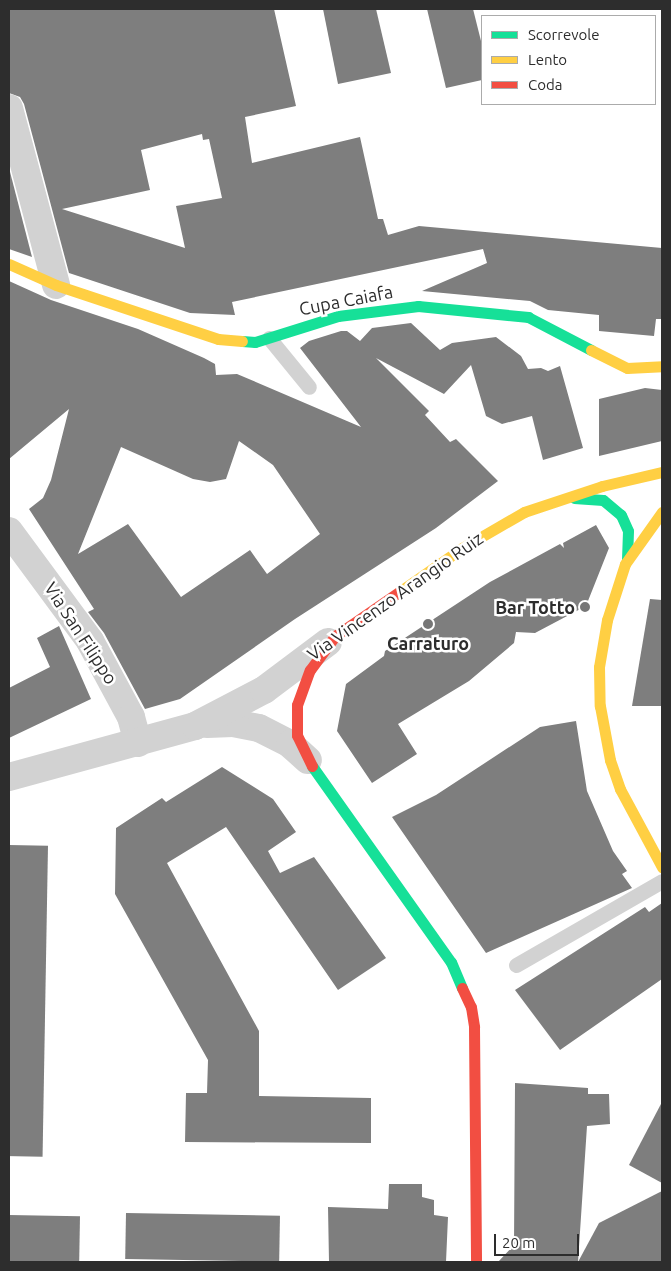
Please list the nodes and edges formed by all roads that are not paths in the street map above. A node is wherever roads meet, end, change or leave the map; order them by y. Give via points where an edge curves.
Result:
1 (9, 108) edge
2 (9, 264) edge
3 (56, 285) junction
4 (270, 338) junction
5 (662, 366) edge
6 (309, 387) dead end
7 (662, 472) edge
8 (565, 498) junction
9 (662, 512) edge
10 (9, 531) edge
11 (627, 559) junction
12 (335, 636) junction
13 (195, 726) junction
14 (138, 742) junction
15 (308, 760) junction
16 (9, 777) edge
17 (662, 867) edge
18 (662, 881) edge
19 (516, 965) dead end
20 (476, 1262) edge

1 - 3 street
2 - 3 street, Cupa Caiafa
3 - 4 street, Cupa Caiafa via 204,336 237,342
4 - 5 street, Cupa Caiafa via 338,316 418,306 528,317 627,368
4 - 6 lane
7 - 8 street, Via Vincenzo Arangio Ruiz
8 - 11 street via 592,498 612,506 628,531
8 - 12 street, Via Vincenzo Arangio Ruiz via 524,512 492,529
9 - 11 street
10 - 14 street, Via San Filippo via 90,641 130,717
11 - 17 street via 602,646 600,706 610,760 620,789
12 - 13 street, Via Vincenzo Arangio Ruiz via 264,690
12 - 15 street via 310,670 297,705 297,735
13 - 14 street, Via Vincenzo Arangio Ruiz
13 - 15 street via 233,722 259,728 290,744
14 - 16 street, Via Vincenzo Arangio Ruiz
15 - 20 street via 451,962 471,1007
18 - 19 lane

